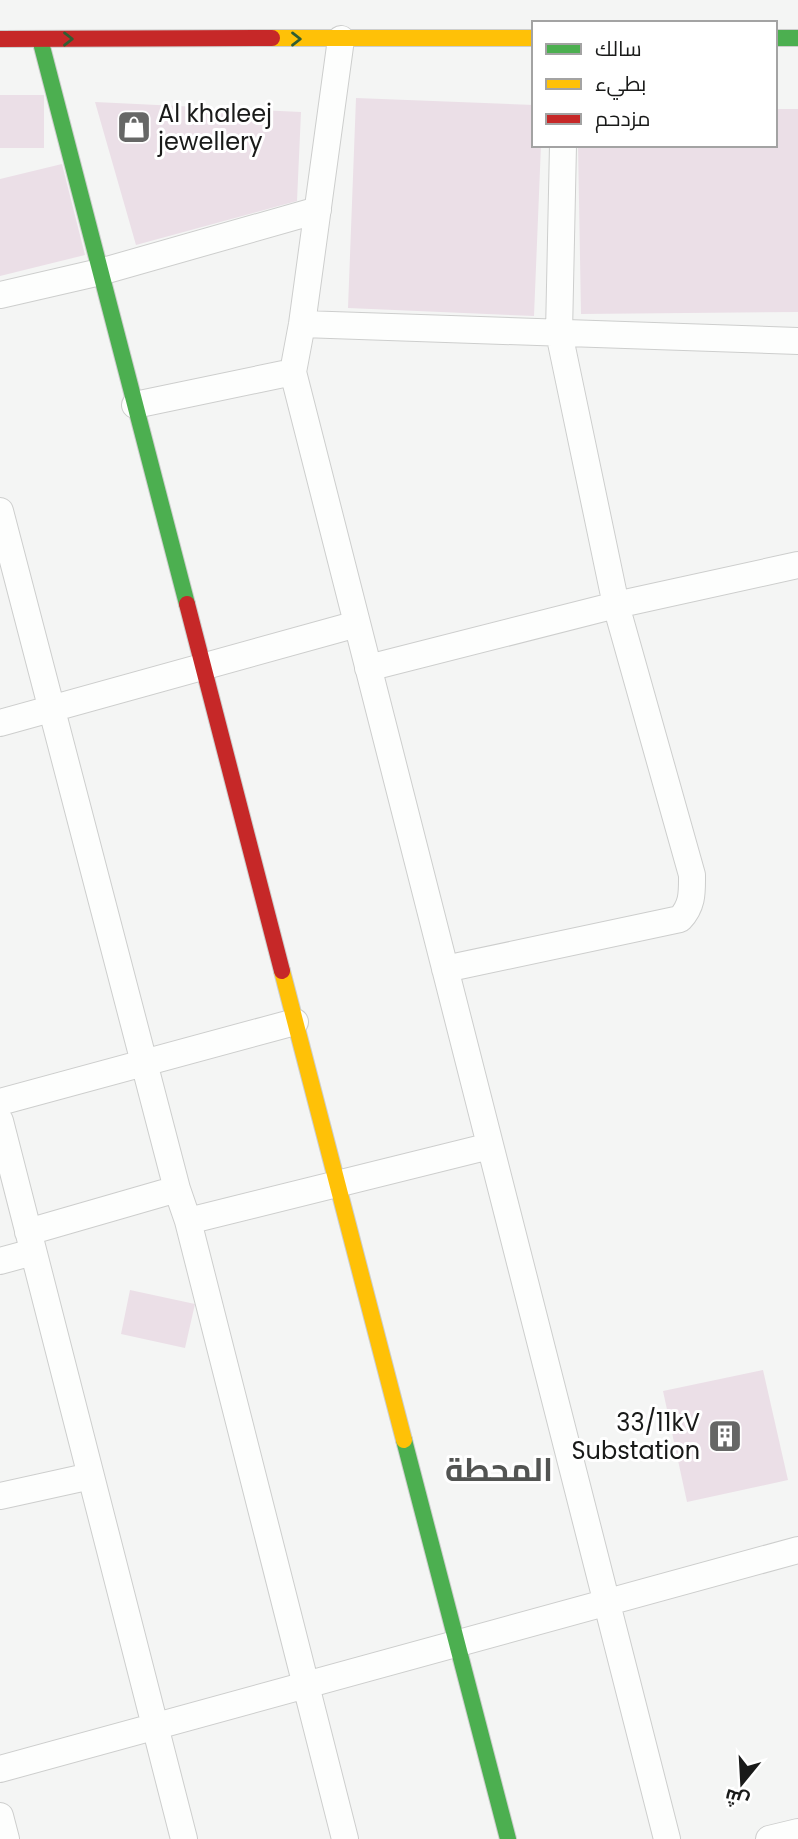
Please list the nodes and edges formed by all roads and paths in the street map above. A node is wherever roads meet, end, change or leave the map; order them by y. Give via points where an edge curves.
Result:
1 (0, 38) edge
2 (40, 38) junction
3 (532, 38) edge
4 (777, 38) edge
5 (798, 38) edge
6 (341, 39) junction
7 (562, 147) edge
8 (318, 210) junction
9 (100, 272) junction
10 (0, 295) edge
11 (302, 324) junction
12 (559, 333) junction
13 (798, 341) edge
14 (293, 372) junction
15 (135, 405) junction
16 (0, 511) edge
17 (798, 565) edge
18 (616, 606) junction
19 (357, 624) junction
20 (368, 668) junction
21 (204, 669) junction
22 (52, 709) junction
23 (0, 723) edge
24 (445, 969) junction
25 (295, 1022) junction
26 (144, 1063) junction
27 (0, 1102) edge
28 (0, 1121) edge
29 (490, 1146) junction
30 (337, 1184) junction
31 (177, 1189) junction
32 (188, 1221) junction
33 (31, 1242) junction
34 (0, 1261) edge
35 (91, 1476) junction
36 (0, 1496) edge
37 (798, 1550) edge
38 (607, 1602) junction
39 (457, 1643) junction
40 (305, 1685) junction
41 (155, 1726) junction
42 (0, 1769) edge
43 (0, 1816) edge
44 (798, 1832) edge
45 (6, 1839) edge
46 (184, 1839) edge
47 (345, 1839) edge
48 (508, 1839) edge
49 (667, 1839) edge
50 (769, 1839) edge

1 - 2 street
2 -> 6 street
2 - 9 street
3 - 6 street
4 - 5 street
6 - 8 street
7 - 12 street
8 - 9 street
8 - 11 street
9 - 10 street
9 - 15 street
11 - 12 street
11 - 14 street
12 - 13 street
12 - 18 street
14 - 15 street
14 - 19 street
15 - 21 street
16 - 22 street
17 - 18 street
18 - 20 street
18 - 24 street via 692,875 689,910 680,919
19 - 20 street
19 - 21 street
20 - 24 street
21 - 22 street
21 - 25 street
22 - 23 street
22 - 26 street
24 - 29 street
25 - 26 street
25 - 30 street
26 - 27 street
26 - 31 street
28 - 33 street
29 - 30 street
29 - 38 street
30 - 32 street
30 - 39 street
31 - 32 street
31 - 33 street
32 - 40 street
33 - 34 street
33 - 35 street
35 - 36 street
35 - 41 street
37 - 38 street
38 - 39 street
38 - 49 street
39 - 40 street
39 - 48 street
40 - 41 street
40 - 47 street
41 - 42 street
41 - 46 street
43 - 45 street
44 - 50 street

